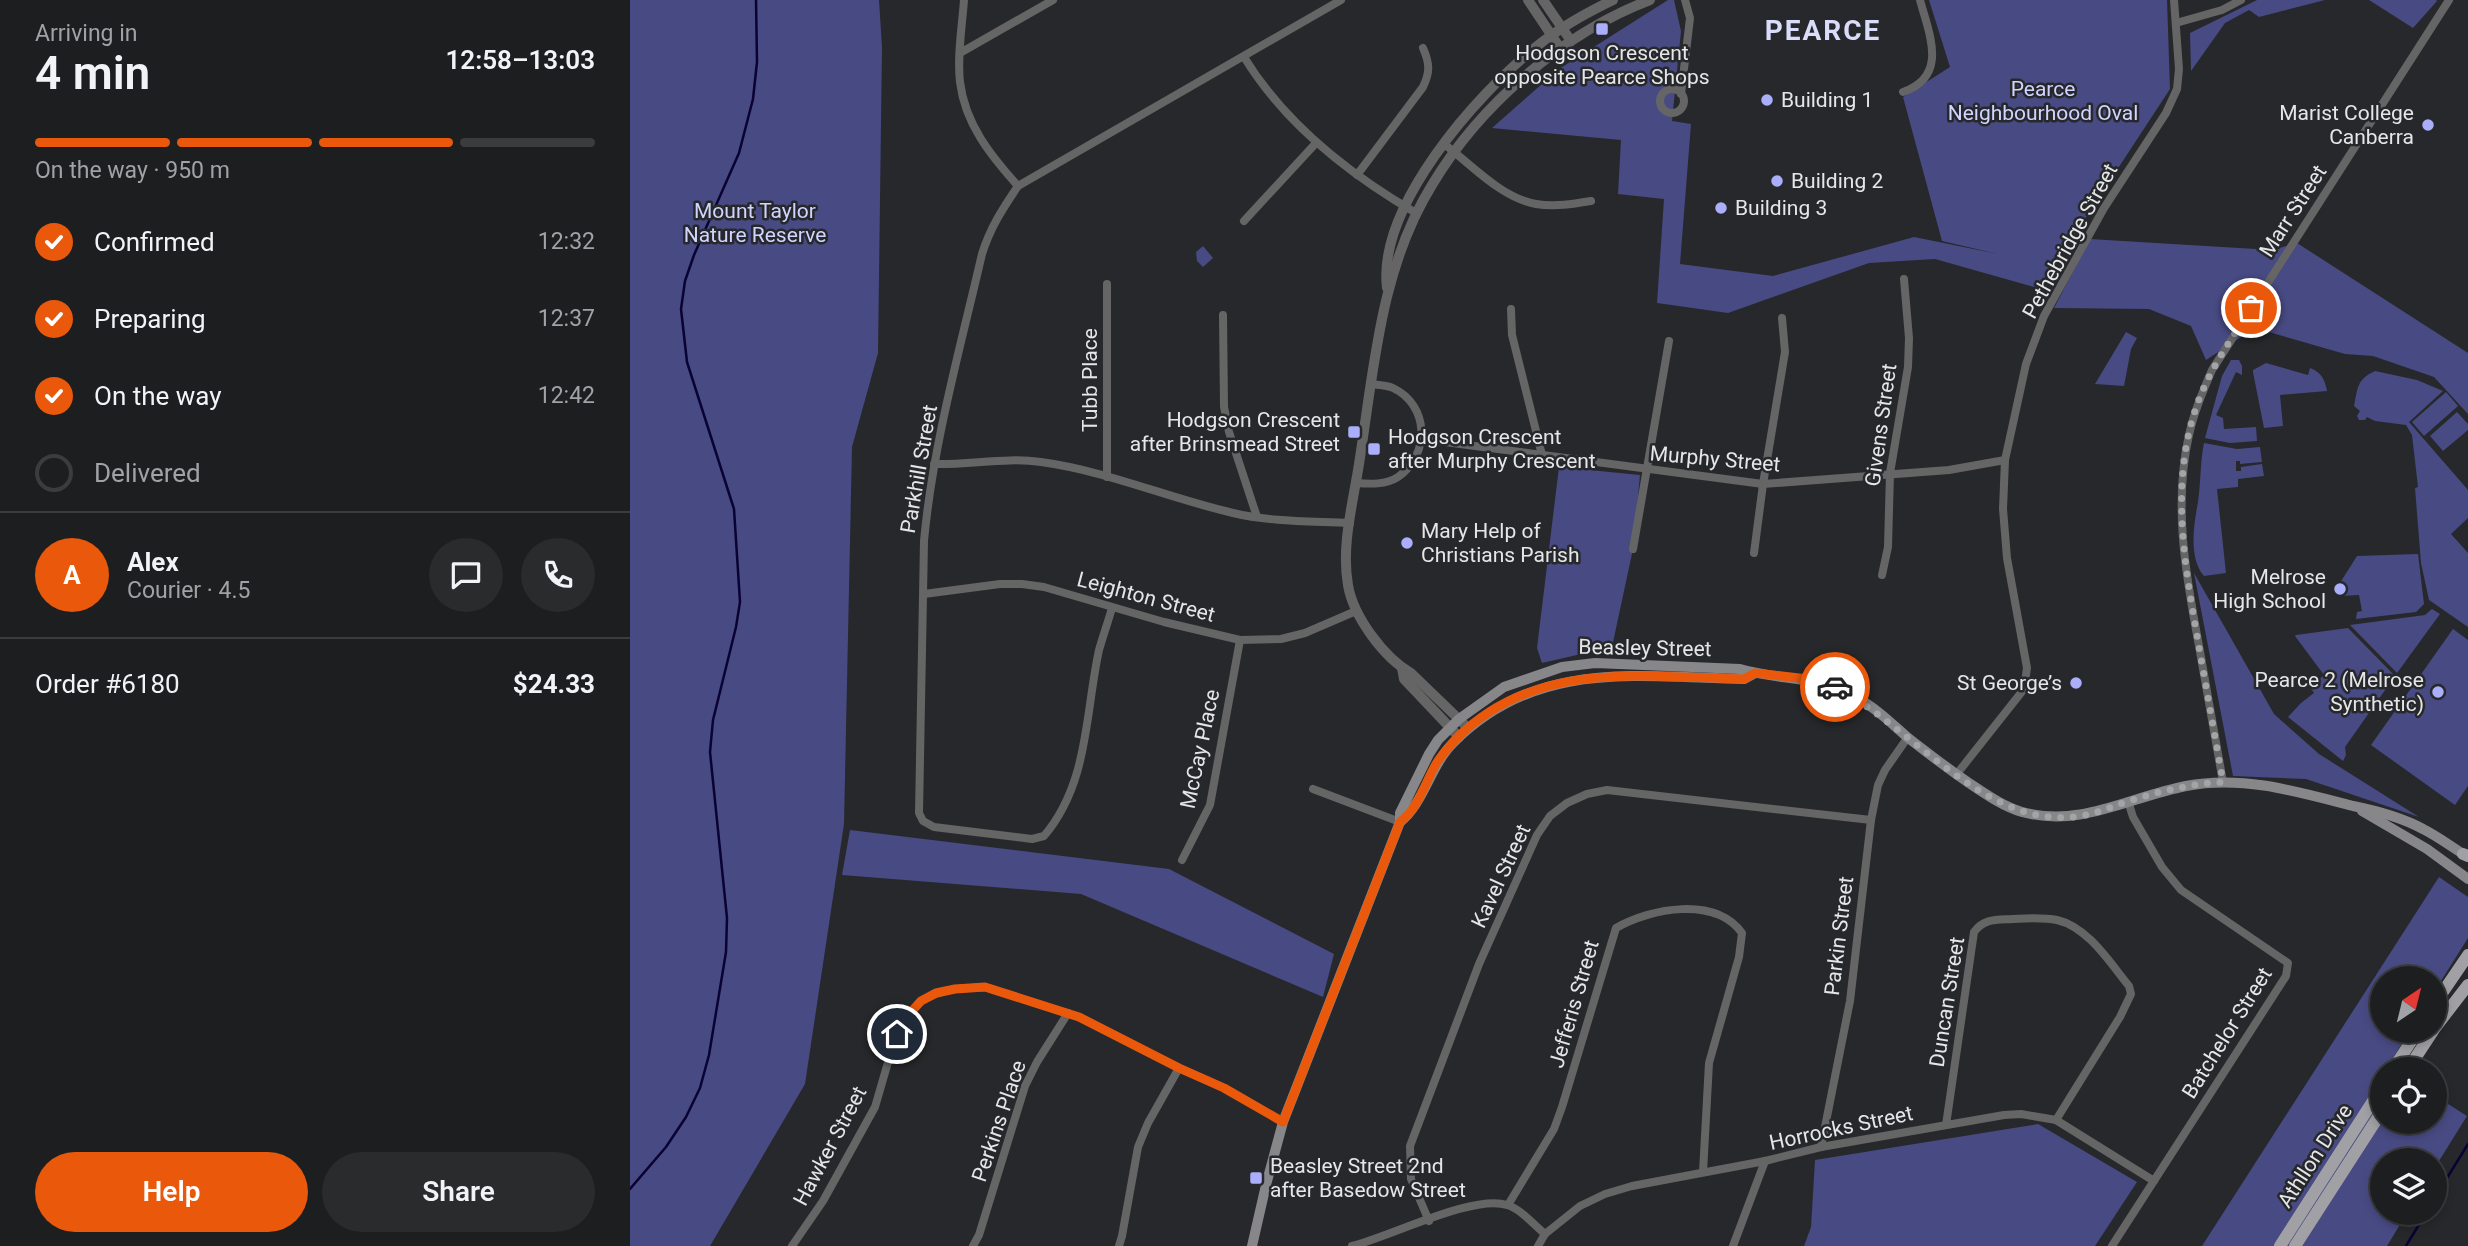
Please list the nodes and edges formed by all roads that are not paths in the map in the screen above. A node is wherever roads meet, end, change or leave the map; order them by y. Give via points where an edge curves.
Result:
1 (964, 0) edge
2 (1053, 0) edge
3 (1341, 0) edge
4 (1528, 0) edge
5 (1543, 0) edge
6 (1613, 0) edge
7 (1650, 0) edge
8 (1685, 0) edge
9 (1920, 0) edge
10 (2174, 0) edge
11 (2241, 0) edge
12 (2449, 0) edge
13 (2176, 23) junction
14 (1562, 28) junction
15 (1551, 35) junction
16 (1571, 41) junction
17 (1423, 48) dead end
18 (1560, 48) junction
19 (960, 53) junction
20 (1244, 57) junction
21 (1903, 92) dead end
22 (1681, 94) dead end
23 (1316, 143) junction
24 (1444, 144) junction
25 (1455, 152) junction
26 (1357, 175) junction
27 (1018, 186) junction
28 (1591, 201) dead end
29 (1404, 206) junction
30 (1416, 213) junction
31 (1244, 221) dead end
32 (1904, 279) dead end
33 (1107, 284) dead end
34 (1388, 289) junction
35 (1511, 309) dead end
36 (1223, 315) dead end
37 (1782, 318) dead end
38 (1669, 341) dead end
39 (1371, 384) junction
40 (1422, 439) junction
41 (1542, 455) junction
42 (2005, 460) junction
43 (934, 464) junction
44 (1646, 470) junction
45 (1890, 473) junction
46 (1107, 477) junction
47 (1356, 483) junction
48 (1763, 484) junction
49 (1257, 517) junction
50 (1350, 523) junction
51 (1633, 550) dead end
52 (1754, 553) dead end
53 (1882, 575) dead end
54 (924, 594) junction
55 (1112, 608) junction
56 (1356, 611) junction
57 (1240, 640) junction
58 (1402, 668) junction
59 (1755, 673) junction
60 (1459, 719) junction
61 (1468, 728) junction
62 (1450, 729) junction
63 (1459, 737) junction
64 (1908, 737) junction
65 (1956, 775) junction
66 (2223, 782) junction
67 (1313, 789) dead end
68 (2128, 801) junction
69 (2354, 806) junction
70 (1871, 820) junction
71 (1400, 822) junction
72 (2466, 856) edge
73 (1182, 860) dead end
74 (2468, 878) edge
75 (2468, 955) edge
76 (2468, 985) edge
77 (2447, 986) edge
78 (1068, 1013) junction
79 (2447, 1013) edge
80 (1179, 1068) junction
81 (2370, 1106) edge
82 (2056, 1120) junction
83 (1283, 1122) junction
84 (1947, 1125) junction
85 (2370, 1130) edge
86 (1821, 1147) junction
87 (1765, 1161) junction
88 (1703, 1172) junction
89 (2154, 1181) junction
90 (1508, 1205) junction
91 (1429, 1221) junction
92 (1545, 1234) junction
93 (1372, 1244) edge
94 (792, 1246) edge
95 (973, 1246) edge
96 (1119, 1246) edge
97 (1252, 1246) edge
98 (1352, 1246) edge
99 (1538, 1246) edge
100 (1733, 1246) edge
101 (2112, 1246) edge
102 (2280, 1246) edge
103 (2295, 1246) edge

1 - 19 street
2 - 19 street
3 - 20 street, Parkhill Street
4 - 15 street
5 - 14 street
6 - 14 street
7 - 16 street
8 - 22 street via 1690,18
9 - 21 street via 1932,62 1920,82
10 - 13 street, Pethebridge Street
11 - 13 street
12 - 66 street, Marr Street via 2212,370 2196,406 2180,514 2186,575
13 - 42 street, Pethebridge Street via 2177,89 2044,316 2026,364
14 - 15 street
14 - 16 street
15 - 18 street
15 - 24 street via 1488,90
16 - 18 street
17 - 26 street via 1430,73 1423,87
18 - 25 street via 1499,100
19 - 27 street via 960,82 978,136
20 - 23 street via 1267,91
20 - 27 street, Parkhill Street
23 - 26 street
23 - 31 street
24 - 25 street
24 - 29 street
25 - 28 street via 1519,199 1546,205
25 - 30 street
26 - 29 street
27 - 43 street, Parkhill Street via 987,235
29 - 30 street
29 - 34 street via 1385,269
30 - 34 street
32 - 45 street, Givens Street via 1908,367
33 - 46 street, Tubb Place
34 - 39 street
35 - 41 street via 1512,335
36 - 49 street via 1228,432
37 - 48 street via 1785,352
38 - 44 street
39 - 40 street via 1391,386 1406,397 1419,415
39 - 47 street
40 - 41 street, Murphy Street
40 - 47 street via 1418,454 1398,477 1378,484
41 - 44 street, Murphy Street
42 - 45 street, Murphy Street via 1949,470
42 - 65 street, Pethebridge Street via 2007,558 2027,667 2024,689
43 - 46 street via 1015,460
43 - 54 street, Parkhill Street via 924,541
44 - 48 street, Murphy Street
44 - 51 street
45 - 48 street, Murphy Street
45 - 53 street, Givens Street via 1888,547
46 - 49 street
47 - 50 street
48 - 52 street
49 - 50 street
50 - 56 street via 1345,560
54 - 55 street, Leighton Street via 1021,583
54 - 55 street, Parkhill Street via 919,813 934,827 1032,839 1044,836 1051,827 1078,772 1099,650
55 - 57 street, Leighton Street
56 - 57 street, Leighton Street via 1281,639
56 - 58 street
57 - 73 street, McCay Place via 1212,796
58 - 60 street
58 - 62 street via 1404,679
59 - 60 main road, Beasley Street via 1618,663 1562,667 1504,687
59 - 61 main road, Beasley Street via 1744,679 1579,678 1513,699
59 - 64 main road, Beasley Street via 1832,685 1859,699
60 - 61 street
60 - 62 main road, Beasley Street
61 - 63 main road, Beasley Street
62 - 63 street
62 - 71 main road, Beasley Street via 1429,754 1400,813
63 - 71 main road, Beasley Street via 1438,761 1409,816
64 - 65 main road, Beasley Street
64 - 70 street, Parkin Street via 1878,785
65 - 68 main road, Beasley Street via 1994,800 2046,817 2099,812
66 - 68 main road, Beasley Street via 2190,785
66 - 69 main road, Beasley Street via 2313,794
67 - 71 street
68 - 89 street, Batchelor Street via 2162,867 2181,890 2288,963 2286,976
69 - 72 main road, Beasley Street via 2383,811
69 - 74 main road, Beasley Street
70 - 86 street, Parkin Street via 1850,1000
70 - 91 street, Kavel Street via 1607,790 1567,803 1550,816 1537,835 1479,964 1410,1146 1411,1180
71 - 83 main road, Beasley Street
75 - 77 main road
76 - 79 main road
78 - 80 street, Hawker Street
78 - 94 street, Hawker Street via 985,987 936,993 921,1001 897,1034 875,1107 823,1201
78 - 95 street, Perkins Place via 1025,1086
80 - 83 street, Hawker Street
80 - 96 street via 1138,1147
81 - 102 main road, Athllon Drive
82 - 84 street, Horrocks Street via 2021,1114
82 - 84 street, Duncan Street via 2120,1017 2131,995 2129,986 2084,934 2069,924 2036,918 1989,920 1974,932
82 - 89 street, Horrocks Street
83 - 97 main road, Beasley Street
84 - 86 street, Horrocks Street
85 - 103 main road, Athllon Drive
86 - 87 street, Horrocks Street
87 - 88 street, Horrocks Street
87 - 100 street
88 - 90 street, Jefferis Street via 1709,1063 1742,933 1723,917 1671,909 1616,928 1558,1118
88 - 92 street, Horrocks Street via 1605,1194 1580,1206
89 - 101 street, Batchelor Street
90 - 91 street via 1478,1205
90 - 92 street
91 - 93 street
92 - 99 street, Horrocks Street
93 - 98 street

